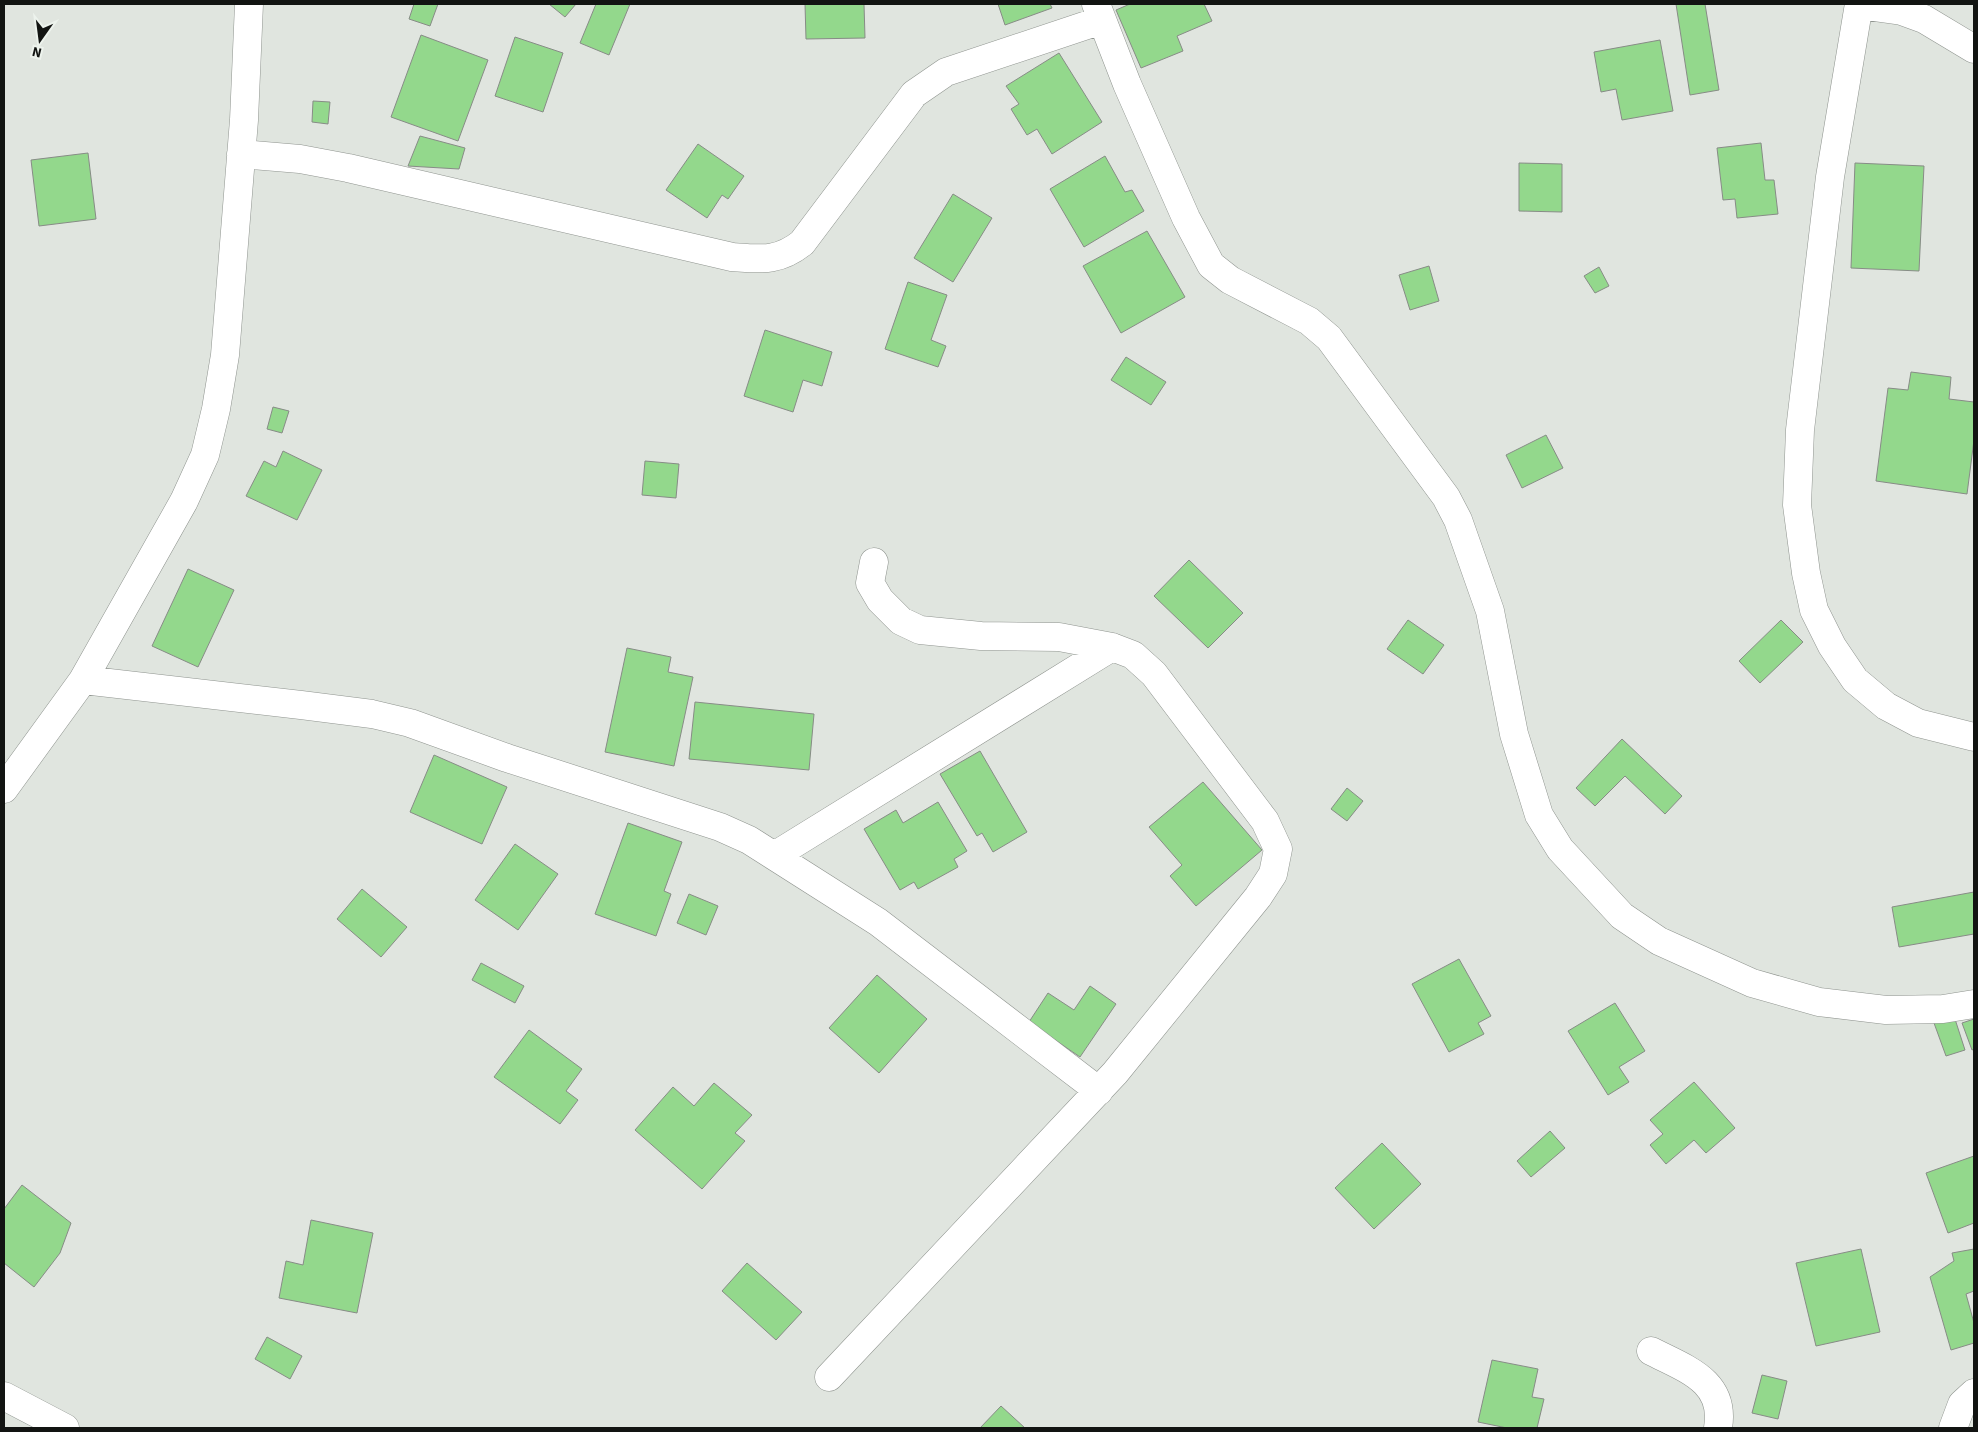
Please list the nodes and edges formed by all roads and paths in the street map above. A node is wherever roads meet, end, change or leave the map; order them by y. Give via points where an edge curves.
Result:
1 (249, 4) edge
2 (1859, 5) edge
3 (1099, 12) edge
4 (1974, 49) edge
5 (241, 154) junction
6 (874, 562) dead end
7 (1112, 647) junction
8 (83, 680) junction
9 (1974, 737) edge
10 (4, 789) edge
11 (774, 856) junction
12 (1974, 1004) edge
13 (1099, 1091) junction
14 (1651, 1351) dead end
15 (828, 1378) dead end
16 (1974, 1393) edge
17 (4, 1396) edge
18 (65, 1428) edge
19 (1718, 1428) edge
20 (1953, 1428) edge

1 - 5 street
2 - 4 street via 1902,11 1924,19
2 - 9 street via 1830,176 1800,430 1797,505 1806,573 1814,610 1832,646 1855,680 1886,706 1918,723
3 - 5 street via 946,72 914,94 802,243 788,254 768,259 732,257 348,168 300,159
3 - 12 street via 1178,200 1211,265 1230,280 1309,321 1329,338 1446,497 1458,520 1490,611 1514,734 1539,814 1560,849 1622,916 1659,940 1752,983 1819,1002 1886,1010 1942,1009
5 - 8 street via 225,355 205,455 184,501
6 - 7 street via 870,584 880,600 901,621 920,630 982,636 1059,637
7 - 11 street
7 - 13 street via 1133,655 1154,674 1265,821 1278,849 1273,874 1258,897
8 - 10 street
8 - 11 street via 372,714 410,723 720,827
11 - 13 street via 878,922
13 - 15 street
14 - 19 street via 1699,1375 1716,1395 1720,1418
16 - 20 street via 1962,1404
17 - 18 street

